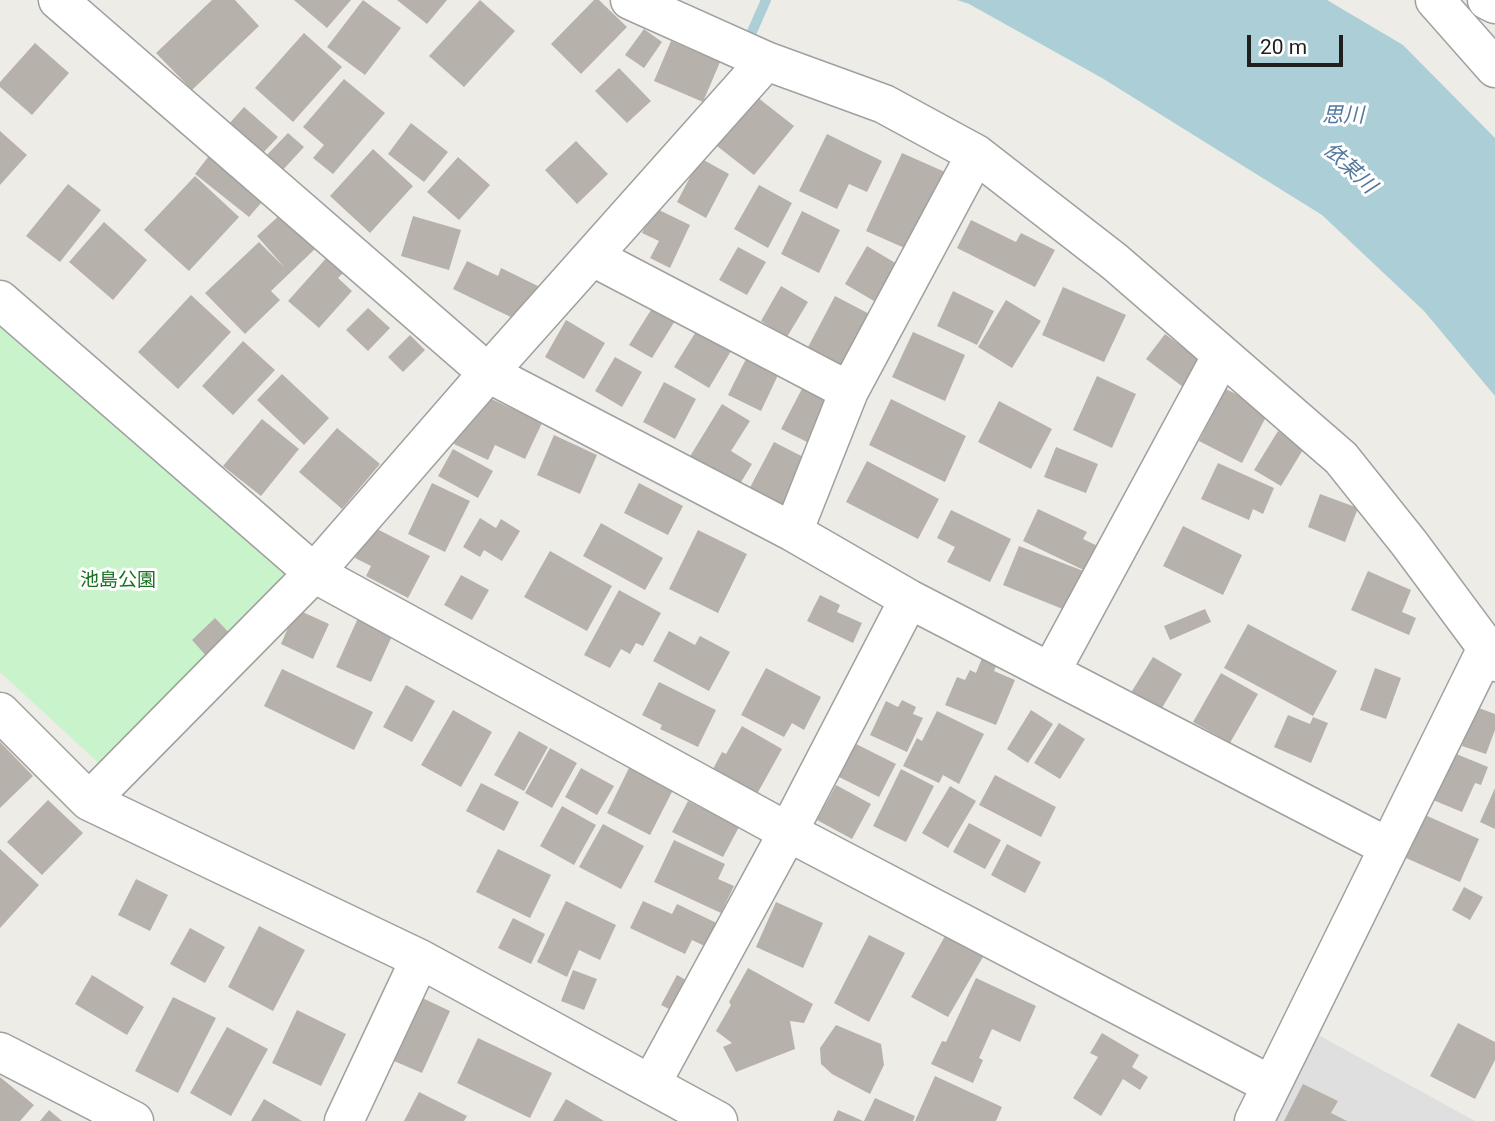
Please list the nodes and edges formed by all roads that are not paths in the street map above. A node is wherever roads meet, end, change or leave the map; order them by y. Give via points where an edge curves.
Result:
1 (58, 0) edge
2 (630, 0) edge
3 (1435, 0) edge
4 (1487, 0) edge
5 (1495, 4) edge
6 (766, 61) junction
7 (1495, 68) edge
8 (976, 153) junction
9 (593, 257) junction
10 (0, 300) edge
11 (1222, 355) junction
12 (488, 373) junction
13 (849, 391) junction
14 (793, 532) junction
15 (314, 573) junction
16 (909, 599) junction
17 (1491, 655) edge
18 (1051, 671) junction
19 (0, 712) edge
20 (89, 801) junction
21 (788, 832) junction
22 (1388, 847) junction
23 (420, 959) junction
24 (0, 1052) edge
25 (651, 1084) junction
26 (1271, 1085) junction
27 (134, 1121) edge
28 (344, 1121) edge
29 (718, 1121) edge
30 (1254, 1121) edge

1 - 12 street
2 - 6 street
3 - 7 street
4 - 5 street
6 - 8 street via 884,104
6 - 9 street
8 - 11 street via 1115,262
8 - 13 street
9 - 12 street
9 - 13 street
10 - 15 street
11 - 17 street via 1340,457
11 - 18 street
12 - 14 street
12 - 15 street
13 - 14 street
14 - 16 street
15 - 20 street
15 - 21 street
16 - 18 street
16 - 21 street
17 - 22 street
18 - 22 street
19 - 20 street
20 - 23 street
21 - 25 street
21 - 26 street
22 - 26 street
23 - 25 street
23 - 28 street
24 - 27 street
25 - 29 street
26 - 30 street

